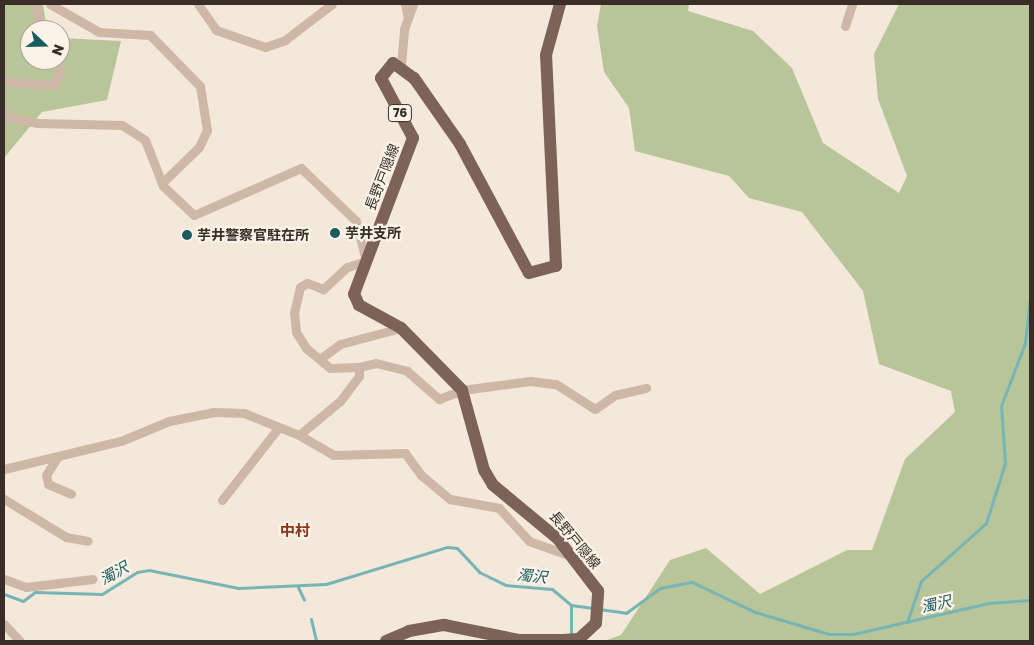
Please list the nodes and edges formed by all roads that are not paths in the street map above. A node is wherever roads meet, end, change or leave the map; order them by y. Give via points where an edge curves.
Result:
1 (36, 4) edge
2 (50, 4) edge
3 (198, 4) edge
4 (332, 4) edge
5 (405, 4) edge
6 (414, 4) edge
7 (560, 4) edge
8 (852, 4) edge
9 (408, 19) junction
10 (37, 20) edge
11 (845, 26) dead end
12 (401, 65) junction
13 (58, 70) edge
14 (4, 81) edge
15 (4, 112) edge
16 (162, 184) junction
17 (366, 261) junction
18 (401, 328) junction
19 (321, 358) junction
20 (359, 367) junction
21 (646, 388) dead end
22 (462, 390) junction
23 (278, 428) junction
24 (299, 435) junction
25 (58, 456) junction
26 (4, 469) edge
27 (71, 494) dead end
28 (4, 499) edge
29 (222, 500) dead end
30 (88, 541) dead end
31 (568, 555) junction
32 (4, 579) edge
33 (92, 579) dead end
34 (4, 624) edge
35 (20, 641) edge
36 (386, 641) edge
37 (561, 641) edge

1 - 10 street
2 - 16 street via 99,32 150,35 200,86 207,130 199,147
3 - 4 street via 216,30 265,47 285,40
5 - 9 street
6 - 9 street
7 - 12 main road, 76 via 546,55 558,247 556,266 544,273 529,273 460,144
8 - 11 street
9 - 12 street
12 - 17 main road, 長野戸隠線 / 76 via 393,63 381,78 413,138
13 - 14 street via 55,85
15 - 16 street via 12,118 38,123 122,125 145,140
16 - 17 street via 178,205 194,215 301,168 356,221
17 - 18 main road, 長野戸隠線 / 76 via 355,285 355,299
17 - 19 street via 348,267 323,288 307,283 300,287 294,299 296,332 306,348
18 - 19 street via 340,344
18 - 22 main road, 長野戸隠線 / 76
19 - 20 street via 330,368
20 - 22 street via 376,363 407,371 439,399
20 - 24 street via 355,386
21 - 22 street via 615,394 594,409 556,384 530,381
22 - 31 main road, 長野戸隠線 / 76 via 484,470 494,485 541,522
23 - 24 street
23 - 25 street via 244,413 214,412 169,421 121,441
23 - 29 street
24 - 31 street via 333,455 405,452 422,475 450,499 499,508 528,541
25 - 26 street
25 - 27 street via 46,475 48,484
28 - 30 street via 66,537
31 - 37 main road, 長野戸隠線 / 76 via 598,591 600,603 596,623 579,639
32 - 33 street via 26,586
34 - 35 street
36 - 37 main road, 長野戸隠線 / 76 via 409,631 444,625 519,640

